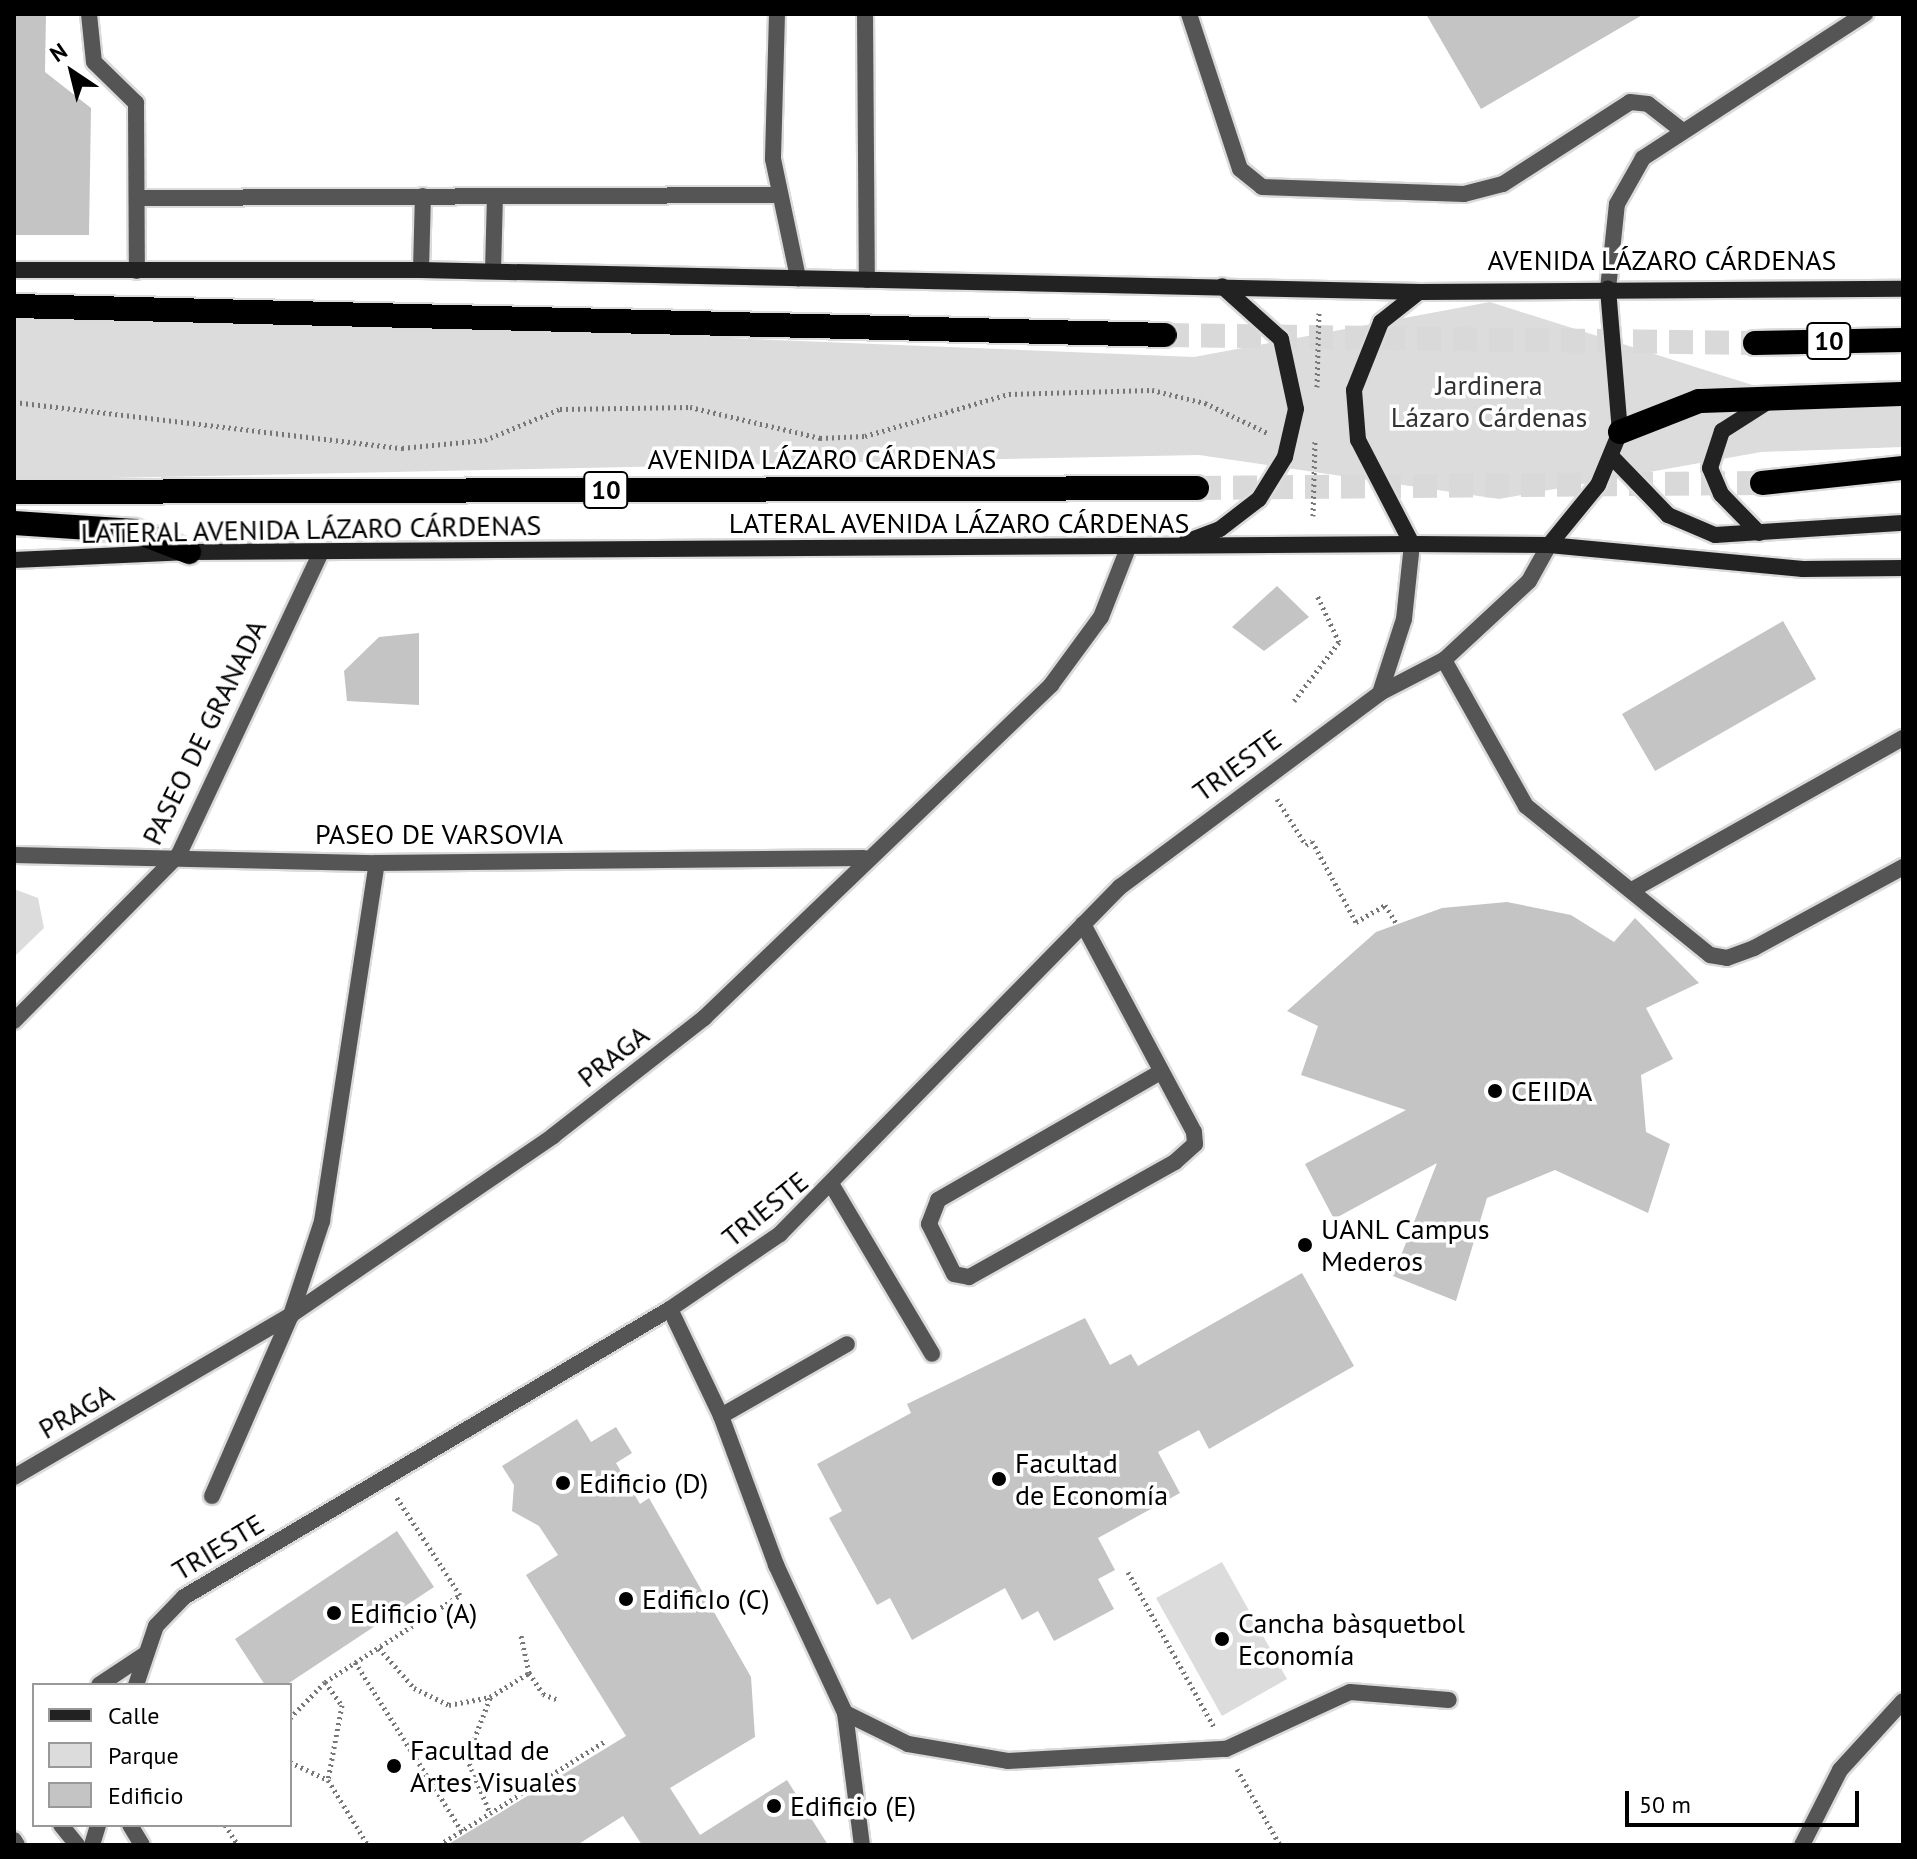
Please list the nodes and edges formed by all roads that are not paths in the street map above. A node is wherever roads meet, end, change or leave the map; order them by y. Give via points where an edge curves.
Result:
1 (89, 14) edge
2 (777, 14) edge
3 (865, 14) edge
4 (1189, 14) edge
5 (1865, 14) edge
6 (1679, 128) junction
7 (778, 195) junction
8 (423, 196) junction
9 (495, 196) junction
10 (138, 198) junction
11 (14, 270) edge
12 (421, 270) junction
13 (137, 271) junction
14 (493, 271) junction
15 (798, 278) junction
16 (867, 280) junction
17 (1221, 285) junction
18 (1608, 289) junction
19 (1903, 289) edge
20 (1420, 292) junction
21 (14, 306) edge
22 (1165, 335) tunnel mouth
23 (1903, 340) edge
24 (1755, 343) tunnel mouth
25 (1903, 394) edge
26 (1772, 400) junction
27 (1620, 432) junction
28 (1612, 457) junction
29 (1903, 468) edge
30 (1762, 483) tunnel mouth
31 (1197, 488) tunnel mouth
32 (14, 492) edge
33 (14, 523) edge
34 (1903, 523) edge
35 (1759, 533) junction
36 (1412, 544) junction
37 (1549, 545) junction
38 (1128, 548) junction
39 (1166, 548) junction
40 (189, 552) junction
41 (320, 554) junction
42 (14, 560) edge
43 (1903, 568) edge
44 (1444, 660) junction
45 (1380, 693) junction
46 (1903, 738) edge
47 (179, 854) junction
48 (14, 855) edge
49 (864, 858) junction
50 (377, 863) junction
51 (1903, 867) edge
52 (1632, 890) junction
53 (1083, 924) junction
54 (14, 1021) edge
55 (1161, 1072) junction
56 (833, 1187) junction
57 (670, 1309) junction
58 (291, 1315) junction
59 (847, 1344) dead end
60 (932, 1354) dead end
61 (721, 1416) junction
62 (14, 1477) edge
63 (212, 1496) dead end
64 (144, 1655) junction
65 (102, 1683) edge
66 (137, 1683) edge
67 (1449, 1700) dead end
68 (1903, 1701) edge
69 (845, 1713) junction
70 (63, 1827) edge
71 (131, 1827) edge
72 (14, 1840) edge
73 (17, 1845) edge
74 (77, 1845) edge
75 (142, 1845) edge
76 (862, 1845) edge
77 (1802, 1845) edge

1 - 10 street via 94,62 136,103
2 - 7 street
3 - 16 street
4 - 6 street via 1240,169 1262,187 1464,194 1503,184 1630,102 1648,104
5 - 6 street
6 - 18 street via 1625,181
7 - 9 street
7 - 15 street
8 - 9 street
8 - 10 street
8 - 12 street
9 - 14 street
10 - 13 street
11 - 13 main road
12 - 13 main road
12 - 14 main road
14 - 15 main road
15 - 16 main road
16 - 17 main road
17 - 20 main road
17 - 39 main road via 1281,339 1295,385 1290,441 1274,479 1241,515
18 - 19 main road, AVENIDA LÁZARO CÁRDENAS
18 - 20 main road, AVENIDA LÁZARO CÁRDENAS
18 - 27 main road
20 - 36 main road via 1381,322 1354,390 1362,451
21 - 22 highway
23 - 24 highway, 10
25 - 26 highway
26 - 27 highway via 1680,405
26 - 35 main road via 1722,431 1710,468 1721,494
27 - 28 main road
28 - 35 main road via 1682,525 1715,535
28 - 37 main road
29 - 30 highway
31 - 32 highway, AVENIDA LÁZARO CÁRDENAS / 10
33 - 40 highway via 135,531
34 - 35 main road
36 - 37 main road, LATERAL AVENIDA LÁZARO CÁRDENAS
36 - 39 main road, LATERAL AVENIDA LÁZARO CÁRDENAS
36 - 45 street via 1404,619
37 - 43 main road, LATERAL AVENIDA LÁZARO CÁRDENAS via 1803,569
37 - 44 street, TRIESTE via 1529,581
38 - 39 main road, LATERAL AVENIDA LÁZARO CÁRDENAS
38 - 41 main road, LATERAL AVENIDA LÁZARO CÁRDENAS
38 - 49 street, PRAGA via 1101,617 1051,685
40 - 41 main road, LATERAL AVENIDA LÁZARO CÁRDENAS
40 - 42 main road, LATERAL AVENIDA LÁZARO CÁRDENAS
41 - 47 street, PASEO DE GRANADA
44 - 45 street, TRIESTE
44 - 52 street via 1526,806
45 - 53 street, TRIESTE via 1159,854
46 - 52 street
47 - 48 street, PASEO DE VARSOVIA
47 - 50 street, PASEO DE VARSOVIA
47 - 54 street, PASEO DE GRANADA
49 - 50 street, PASEO DE VARSOVIA
49 - 58 street, PRAGA via 704,1018 553,1136
50 - 58 street, TRIESTE via 322,1221
51 - 52 street via 1727,958 1692,944
53 - 55 street
53 - 56 street, TRIESTE
55 - 55 street via 938,1200 929,1224 954,1274 969,1277 1188,1152 1194,1132
56 - 57 street, TRIESTE via 780,1234
56 - 60 street
57 - 61 street
57 - 64 street, TRIESTE via 184,1597 168,1609
58 - 62 street, PRAGA
58 - 63 street, TRIESTE
59 - 61 street
61 - 69 street via 776,1565
64 - 65 street
64 - 66 street, TRIESTE
67 - 69 street via 1350,1692 1226,1749 1008,1761 908,1744
68 - 77 street via 1840,1770
69 - 76 street
70 - 74 street
71 - 75 street
72 - 73 street

